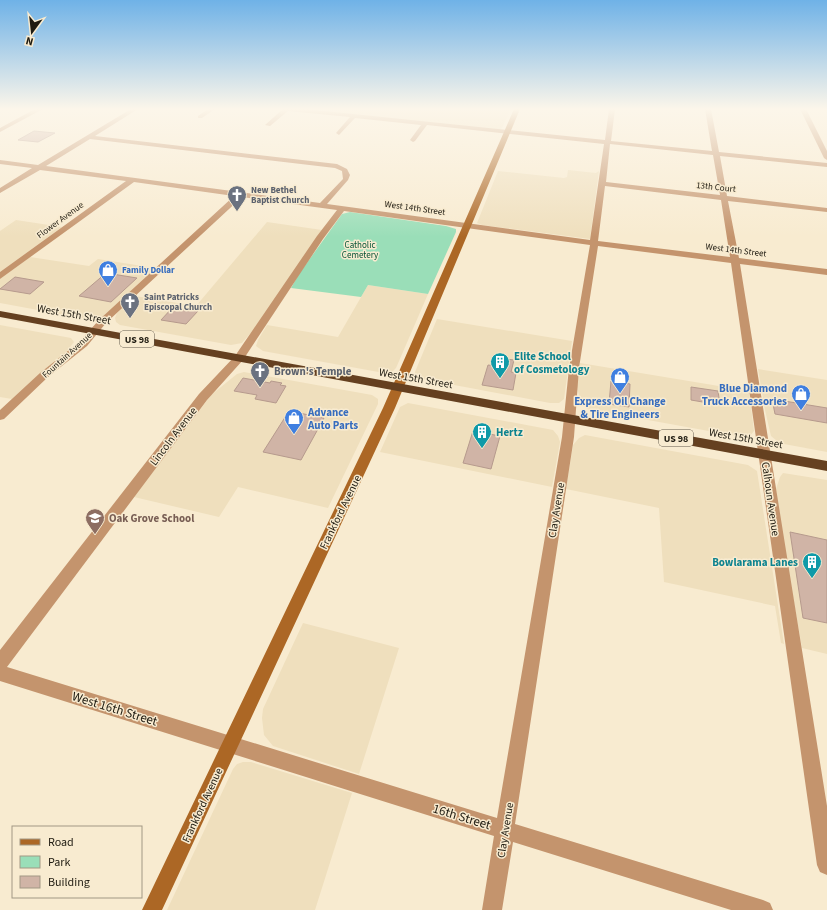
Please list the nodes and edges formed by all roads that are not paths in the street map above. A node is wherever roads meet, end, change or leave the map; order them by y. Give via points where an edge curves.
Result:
1 (65, 151) edge
2 (214, 151) edge
3 (499, 151) edge
4 (606, 151) edge
5 (691, 151) edge
6 (716, 154) junction
7 (0, 162) edge
8 (827, 165) edge
9 (39, 167) junction
10 (131, 180) junction
11 (602, 184) junction
12 (0, 191) edge
13 (240, 195) junction
14 (724, 198) junction
15 (322, 206) junction
16 (343, 208) junction
17 (827, 210) edge
18 (467, 226) junction
19 (594, 243) junction
20 (734, 260) junction
21 (827, 272) edge
22 (0, 276) edge
23 (0, 314) edge
24 (94, 331) junction
25 (239, 358) junction
26 (398, 388) junction
27 (0, 416) edge
28 (569, 418) junction
29 (765, 454) junction
30 (827, 466) edge
31 (0, 663) edge
32 (0, 673) edge
33 (230, 744) junction
34 (506, 829) junction
35 (827, 865) edge
36 (152, 910) edge
37 (492, 910) edge
38 (763, 910) edge

1 - 9 street
2 - 15 street via 338,166 345,170 346,179
3 - 18 main road, Frankford Avenue
4 - 11 street, Clay Avenue
5 - 6 street
6 - 8 street
6 - 14 street, Calhoun Avenue
7 - 9 street, West 14th Street
9 - 10 street, West 14th Street
9 - 12 street
10 - 13 street, West 14th Street
10 - 22 street, Flower Avenue
11 - 14 street, 13th Court
11 - 19 street, Clay Avenue
13 - 15 street, West 14th Street
13 - 24 street, Fountain Avenue
14 - 17 street, 13th Court
14 - 20 street, Calhoun Avenue
15 - 16 street, West 14th Street
16 - 18 street, West 14th Street
16 - 25 street, Lincoln Avenue
18 - 19 street, West 14th Street
18 - 26 main road, Frankford Avenue
19 - 20 street, West 14th Street
19 - 28 street, Clay Avenue via 574,368
20 - 21 street, West 14th Street
20 - 29 street, Calhoun Avenue
23 - 24 highway, West 15th Street / US 98
24 - 25 highway, West 15th Street / US 98
24 - 27 street, Fountain Avenue
25 - 26 highway, West 15th Street / US 98
25 - 31 street, Lincoln Avenue via 203,397
26 - 28 highway, West 15th Street / US 98
26 - 33 main road, Frankford Avenue
28 - 29 highway, West 15th Street / US 98
28 - 34 street, Clay Avenue
29 - 30 highway, West 15th Street / US 98
29 - 35 street, Calhoun Avenue
32 - 33 street, West 16th Street
33 - 34 street, 16th Street
33 - 36 main road, Frankford Avenue
34 - 37 street, Clay Avenue
34 - 38 street, 16th Street

